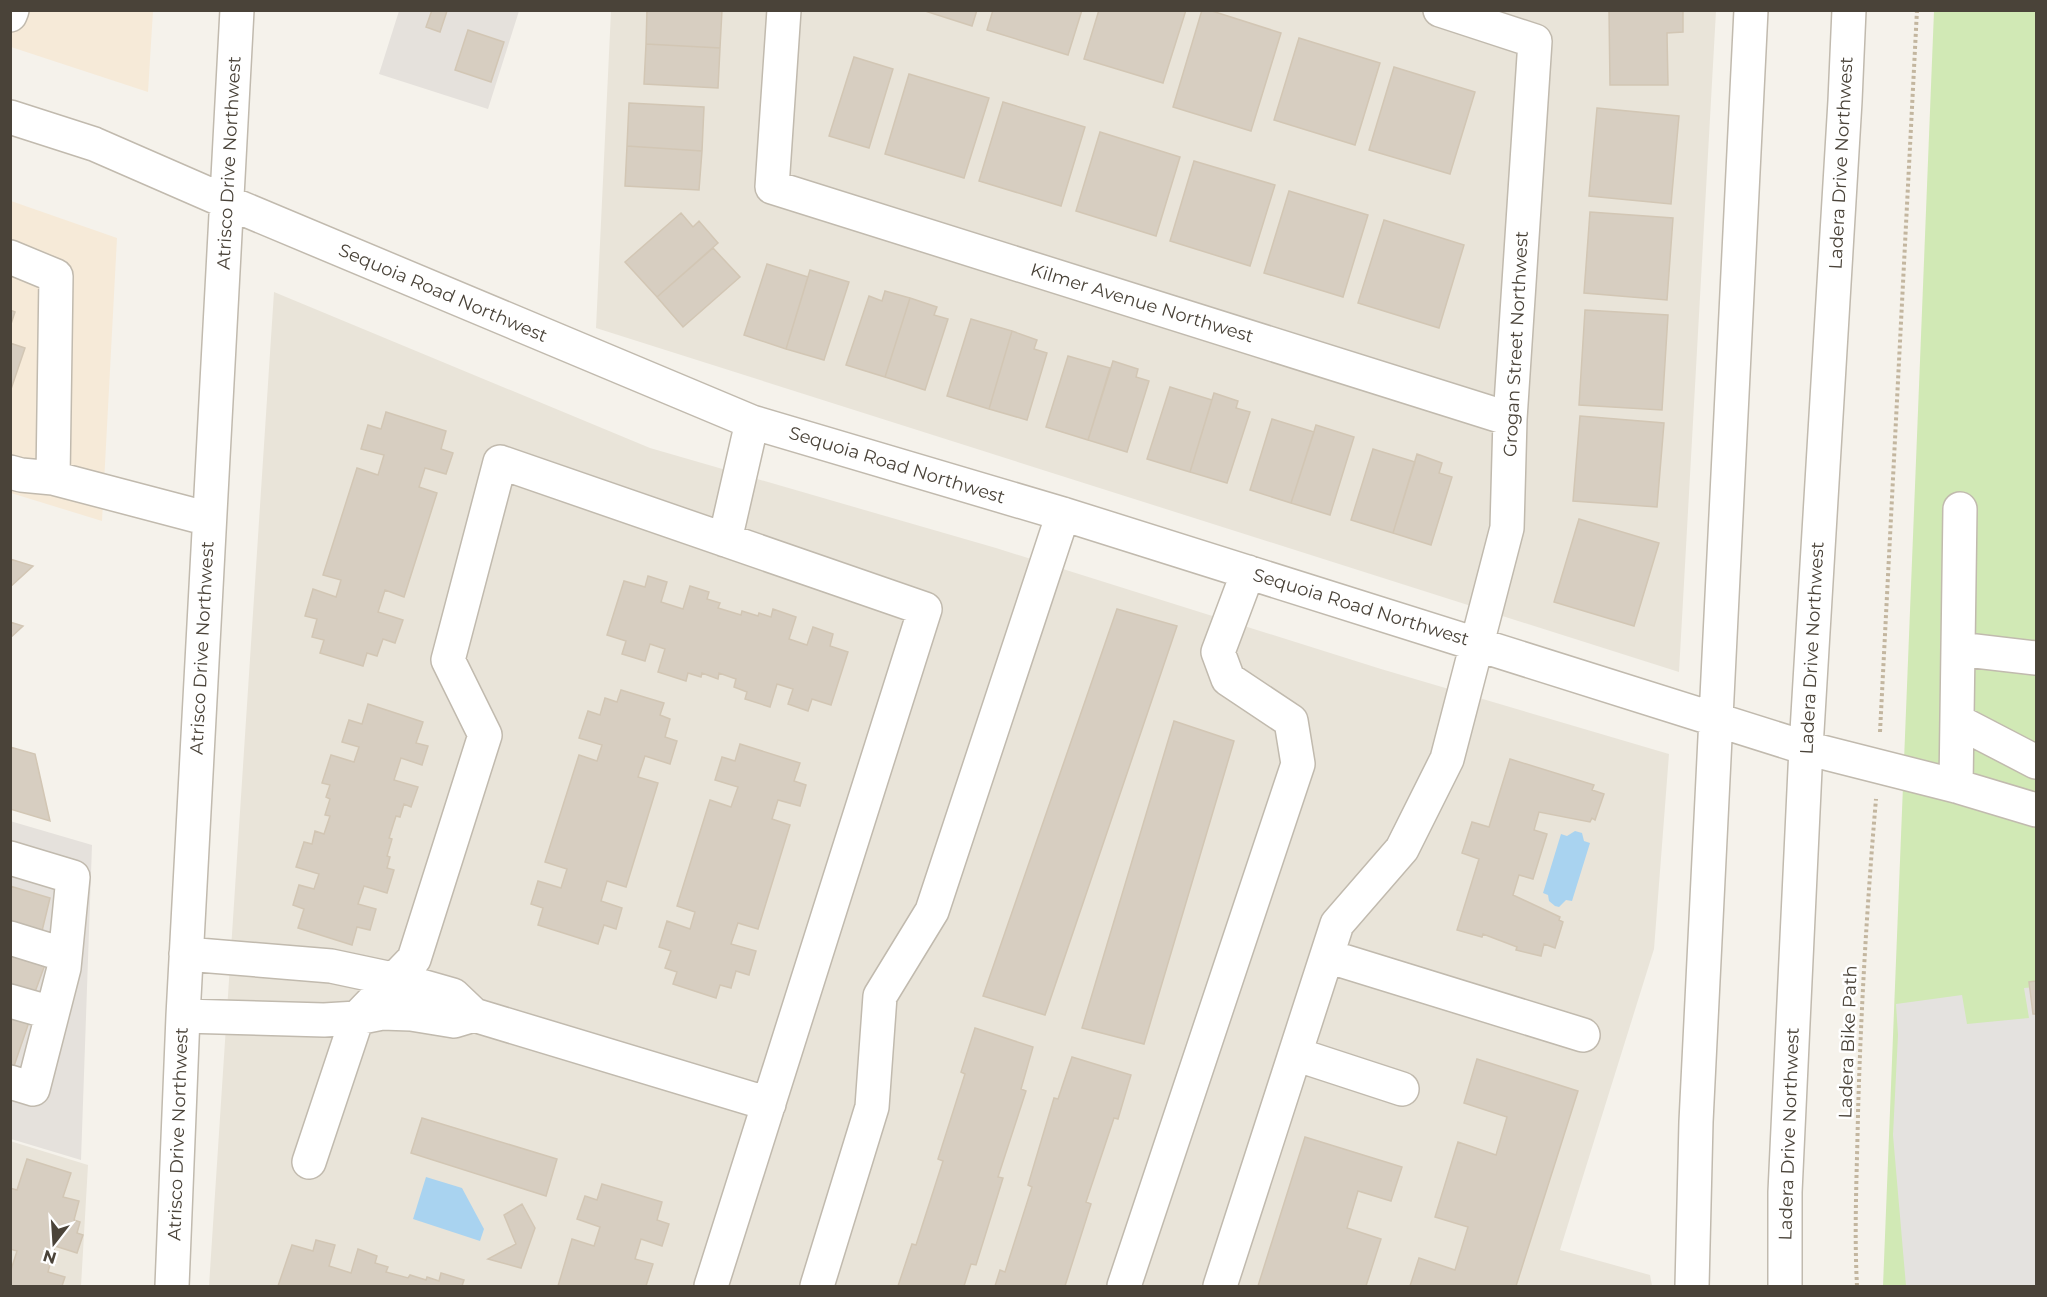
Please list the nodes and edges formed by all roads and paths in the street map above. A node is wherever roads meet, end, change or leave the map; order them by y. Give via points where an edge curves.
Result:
1 (237, 10) edge
2 (784, 10) edge
3 (1440, 10) edge
4 (1751, 10) edge
5 (1849, 10) edge
6 (1917, 10) edge
7 (10, 117) edge
8 (226, 202) junction
9 (10, 257) edge
10 (1510, 419) junction
11 (752, 422) junction
12 (10, 472) edge
13 (53, 478) junction
14 (1960, 509) dead end
15 (1063, 514) junction
16 (209, 519) junction
17 (725, 540) junction
18 (1248, 572) junction
19 (1476, 643) junction
20 (1958, 649) junction
21 (2037, 658) edge
22 (1717, 719) junction
23 (1957, 721) junction
24 (1880, 734) dead end
25 (1806, 748) junction
26 (2037, 762) edge
27 (1956, 786) junction
28 (1876, 798) dead end
29 (2037, 810) edge
30 (10, 858) edge
31 (10, 938) edge
32 (186, 954) junction
33 (65, 955) junction
34 (1327, 956) junction
35 (394, 980) junction
36 (10, 1001) edge
37 (52, 1014) junction
38 (474, 1015) junction
39 (183, 1016) junction
40 (357, 1018) junction
41 (1583, 1035) dead end
42 (1295, 1054) junction
43 (10, 1082) edge
44 (1402, 1089) dead end
45 (769, 1104) junction
46 (309, 1162) dead end
47 (171, 1287) edge
48 (711, 1287) edge
49 (817, 1287) edge
50 (1124, 1287) edge
51 (1220, 1287) edge
52 (1692, 1287) edge
53 (1785, 1287) edge
54 (1857, 1287) edge

1 - 8 street, Atrisco Drive Northwest
2 - 10 street, Kilmer Avenue Northwest via 772,187
3 - 10 street, Grogan Street Northwest via 1535,41
4 - 22 street
5 - 25 street, Ladera Drive Northwest
6 - 24 path
7 - 8 street, Sequoia Road Northwest via 94,144
8 - 11 street, Sequoia Road Northwest
8 - 16 street, Atrisco Drive Northwest
9 - 13 street via 56,276
10 - 19 street, Grogan Street Northwest via 1507,528
11 - 15 street, Sequoia Road Northwest
11 - 17 street
12 - 13 street
13 - 16 street
14 - 20 street
15 - 18 street, Sequoia Road Northwest
15 - 49 street via 932,911 880,996 872,1107
16 - 32 street, Atrisco Drive Northwest
17 - 35 street via 500,462 448,660 484,735 414,959
17 - 45 street via 925,609
18 - 19 street, Sequoia Road Northwest
18 - 50 street via 1218,652 1228,679 1291,721 1298,764
19 - 22 street, Sequoia Road Northwest
19 - 34 street, Grogan Street Northwest via 1447,759 1402,849 1337,924
20 - 21 street
20 - 23 street
22 - 25 street, Sequoia Road Northwest
22 - 52 street via 1696,1122
23 - 26 street
23 - 27 street
25 - 27 street, Sequoia Road Northwest
25 - 53 street, Ladera Drive Northwest via 1785,1180
27 - 29 street, Sequoia Road Northwest
28 - 54 path, Ladera Bike Path via 1861,1014
30 - 33 street via 73,877
31 - 33 street
32 - 35 street via 331,966
32 - 39 street, Atrisco Drive Northwest
33 - 37 street
34 - 41 street
34 - 42 street, Grogan Street Northwest
35 - 38 street via 453,995
35 - 40 street
36 - 37 street
37 - 43 street via 33,1089
38 - 40 street via 454,1021 382,1013
38 - 45 street
39 - 40 street
39 - 47 street, Atrisco Drive Northwest
40 - 46 street
42 - 44 street
42 - 51 street, Grogan Street Northwest
45 - 48 street

